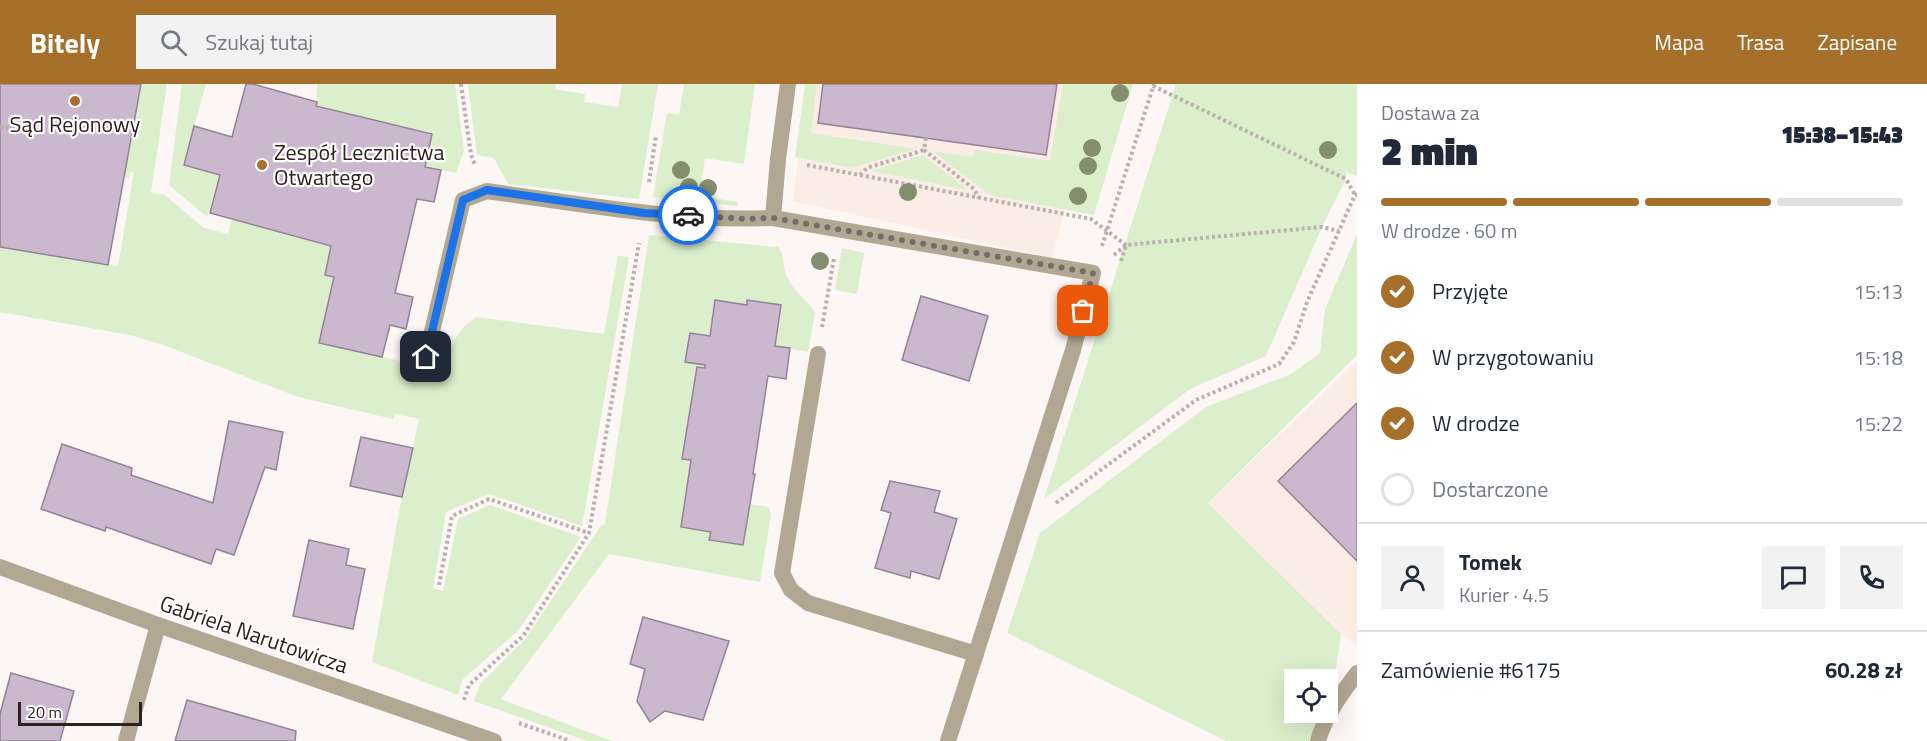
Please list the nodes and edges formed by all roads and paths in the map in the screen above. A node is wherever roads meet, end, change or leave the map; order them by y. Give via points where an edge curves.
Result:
1 (461, 84) edge
2 (788, 84) edge
3 (1154, 85) edge
4 (0, 127) edge
5 (20, 130) dead end
6 (656, 135) dead end
7 (926, 138) dead end
8 (924, 150) junction
9 (471, 155) dead end
10 (778, 159) junction
11 (860, 175) junction
12 (1356, 195) edge
13 (979, 198) junction
14 (644, 213) junction
15 (773, 218) junction
16 (1107, 230) junction
17 (1339, 231) junction
18 (1126, 244) junction
19 (835, 251) dead end
20 (1093, 273) junction
21 (823, 322) dead end
22 (818, 354) dead end
23 (426, 357) dead end
24 (1018, 522) junction
25 (589, 533) junction
26 (0, 567) edge
27 (439, 585) dead end
28 (158, 625) junction
29 (976, 654) junction
30 (1357, 673) edge
31 (465, 699) dead end
32 (126, 741) edge
33 (494, 741) edge
34 (948, 741) edge
35 (1318, 741) edge

1 - 9 path
2 - 10 street
3 - 12 path via 1346,179
3 - 16 path
4 - 5 path
6 - 14 path
7 - 8 path
8 - 11 path via 867,168
8 - 13 path via 974,189
10 - 11 path
10 - 15 street
11 - 13 path
12 - 17 path
13 - 16 path via 1091,219
14 - 15 street
14 - 23 street via 487,190 463,200
14 - 25 path
15 - 20 street
16 - 18 path
16 - 20 path
17 - 18 path via 1322,227
17 - 24 path via 1294,342 1279,364 1196,400 1041,514
18 - 20 path
19 - 21 path
20 - 24 street via 1073,350
22 - 29 street via 782,573 791,590 808,603
24 - 29 street
25 - 27 path via 489,499 452,516
25 - 31 path via 523,636 469,685
26 - 28 street, Gabriela Narutowicza
28 - 32 street
28 - 33 street, Gabriela Narutowicza
29 - 34 street
30 - 35 street via 1341,694

